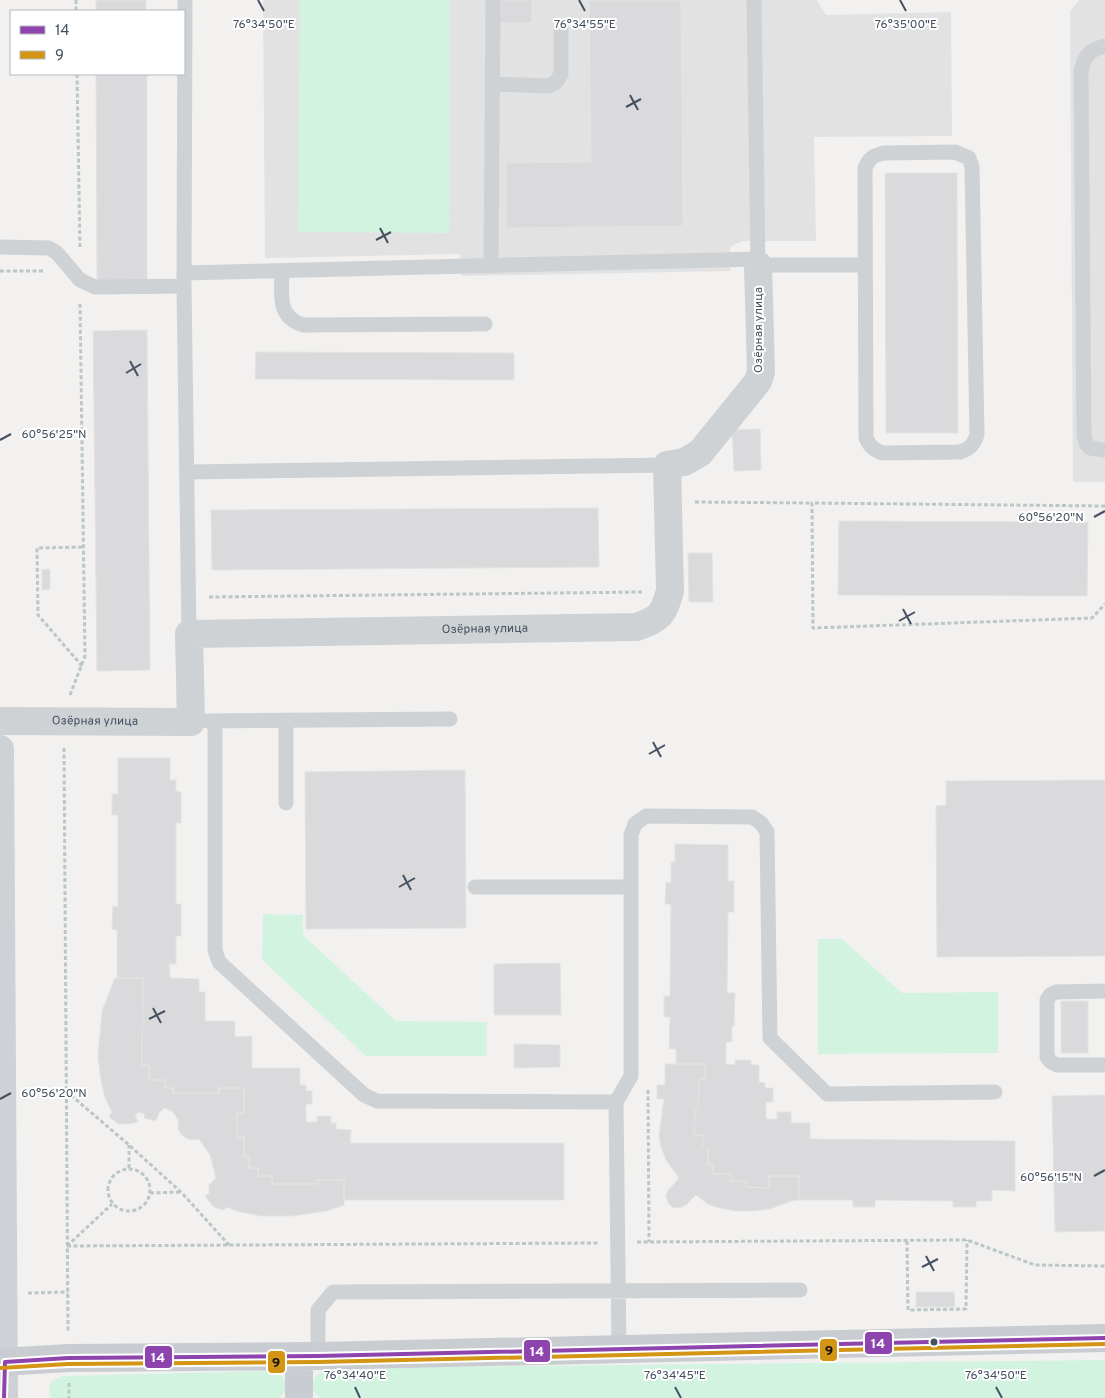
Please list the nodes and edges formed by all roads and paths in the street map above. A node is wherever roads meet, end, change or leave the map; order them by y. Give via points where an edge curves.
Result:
1 (492, 0) edge
2 (754, 0) edge
3 (560, 30) dead end
4 (1105, 46) edge
5 (77, 75) edge
6 (185, 75) edge
7 (492, 84) junction
8 (0, 247) edge
9 (758, 262) junction
10 (865, 265) junction
11 (491, 266) junction
12 (0, 271) edge
13 (54, 271) dead end
14 (282, 271) junction
15 (184, 279) junction
16 (80, 280) junction
17 (485, 324) dead end
18 (1105, 450) edge
19 (668, 465) junction
20 (187, 472) junction
21 (668, 502) junction
22 (812, 502) junction
23 (1105, 506) edge
24 (84, 547) junction
25 (670, 591) junction
26 (189, 597) junction
27 (1105, 604) edge
28 (189, 634) junction
29 (82, 666) junction
30 (450, 719) dead end
31 (0, 721) edge
32 (286, 721) junction
33 (64, 722) junction
34 (203, 722) junction
35 (0, 749) edge
36 (286, 803) dead end
37 (475, 887) dead end
38 (631, 887) junction
39 (1105, 991) edge
40 (1105, 1065) edge
41 (65, 1090) junction
42 (995, 1092) dead end
43 (616, 1102) junction
44 (129, 1145) junction
45 (129, 1168) junction
46 (181, 1192) junction
47 (150, 1193) junction
48 (112, 1204) junction
49 (967, 1240) junction
50 (907, 1241) junction
51 (618, 1243) junction
52 (229, 1245) junction
53 (67, 1246) junction
54 (1105, 1266) edge
55 (619, 1290) junction
56 (800, 1290) dead end
57 (68, 1292) junction
58 (3, 1294) junction
59 (1105, 1338) edge
60 (619, 1350) junction
61 (308, 1356) junction
62 (68, 1358) junction
63 (3, 1362) edge
64 (4, 1398) edge
65 (69, 1398) edge
66 (299, 1398) edge

1 - 7 lane
2 - 9 lane
3 - 7 lane via 561,74 556,82 549,86
4 - 18 lane via 1095,48 1084,59 1082,82 1084,436 1090,448
5 - 16 path
6 - 15 lane
7 - 11 lane
8 - 16 lane via 48,248 57,253
9 - 10 lane
9 - 11 lane
9 - 19 street, Озёрная улица via 761,372 758,381 700,453 684,462
10 - 10 lane via 866,438 870,446 884,453 967,450 976,435 972,167 969,158 955,152 884,152 868,160 865,168
11 - 14 lane
12 - 13 path
14 - 15 lane
14 - 17 lane via 283,308 294,322 303,325
15 - 16 lane via 95,287
15 - 20 lane
16 - 24 path
19 - 20 lane
19 - 21 street, Озёрная улица
20 - 26 lane
21 - 22 path
21 - 25 street, Озёрная улица
22 - 23 path
22 - 27 path via 813,628 1092,618
24 - 29 path via 85,656
24 - 29 path via 37,548 38,615
25 - 26 path
25 - 28 street, Озёрная улица via 665,609 655,620 637,627
26 - 28 lane
28 - 34 street
29 - 33 path via 64,710
30 - 32 lane
31 - 33 street, Озёрная улица
32 - 34 lane
32 - 36 lane
33 - 34 street, Озёрная улица
33 - 41 path
34 - 43 lane via 215,950 220,962 364,1095 377,1100
35 - 58 main road
37 - 38 lane
38 - 42 lane via 630,835 635,824 646,816 752,817 767,832 770,1038 828,1094
38 - 43 lane via 631,1076
39 - 40 lane via 1056,992 1050,995 1047,1000 1047,1057 1057,1065
41 - 44 path
41 - 53 path
43 - 51 lane
44 - 45 path
44 - 46 path
45 - 47 path via 147,1179
45 - 48 path via 116,1173 108,1184 108,1197
46 - 47 path
46 - 52 path
47 - 48 path via 148,1200 137,1209 123,1211
48 - 53 path
49 - 50 path
49 - 50 path via 966,1309 908,1310
49 - 54 path via 1035,1265
50 - 51 path
51 - 52 path
51 - 55 lane
52 - 53 path
53 - 57 path
55 - 56 lane
55 - 60 lane
55 - 61 lane via 333,1292 318,1310
57 - 58 path
57 - 62 path
58 - 63 main road
59 - 60 main road
60 - 61 main road
61 - 62 main road
61 - 66 main road
62 - 63 main road
62 - 65 path
63 - 64 main road

